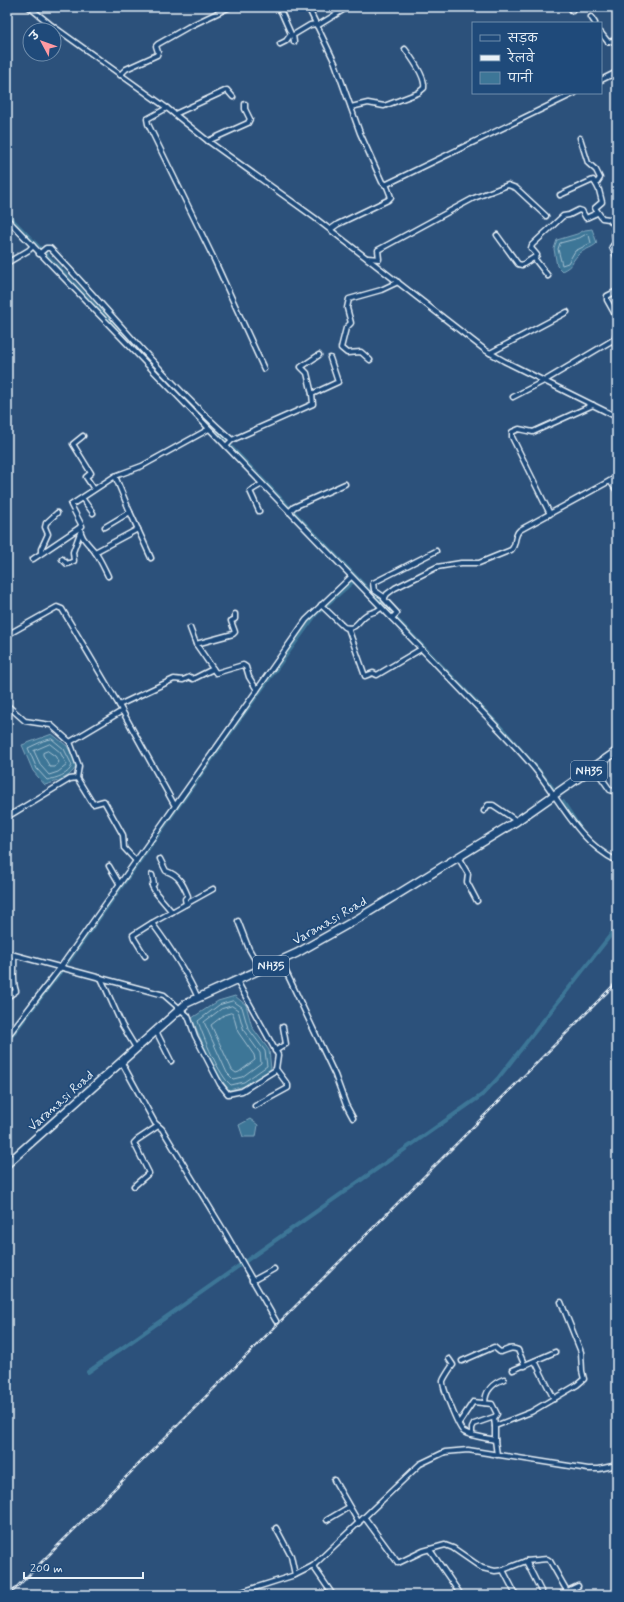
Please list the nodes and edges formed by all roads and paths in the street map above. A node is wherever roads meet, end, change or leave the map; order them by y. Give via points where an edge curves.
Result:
1 (29, 7) edge
2 (230, 7) edge
3 (279, 7) edge
4 (308, 7) edge
5 (348, 7) edge
6 (591, 16) dead end
7 (594, 22) edge
8 (316, 25) junction
9 (602, 34) edge
10 (617, 40) edge
11 (294, 42) dead end
12 (280, 44) dead end
13 (405, 48) dead end
14 (617, 72) edge
15 (120, 75) junction
16 (602, 80) edge
17 (573, 94) edge
18 (233, 97) dead end
19 (245, 104) dead end
20 (351, 107) junction
21 (167, 108) junction
22 (175, 114) junction
23 (580, 138) dead end
24 (208, 141) junction
25 (386, 184) junction
26 (596, 184) junction
27 (560, 195) dead end
28 (597, 213) junction
29 (546, 216) dead end
30 (7, 219) edge
31 (616, 226) edge
32 (331, 230) junction
33 (497, 235) dead end
34 (32, 246) junction
35 (41, 252) junction
36 (537, 255) junction
37 (368, 258) junction
38 (617, 258) edge
39 (7, 263) edge
40 (548, 276) dead end
41 (398, 282) junction
42 (617, 290) edge
43 (567, 312) dead end
44 (617, 318) edge
45 (617, 335) edge
46 (613, 340) junction
47 (617, 348) edge
48 (490, 353) junction
49 (319, 355) dead end
50 (330, 358) dead end
51 (370, 360) dead end
52 (264, 369) dead end
53 (544, 381) junction
54 (312, 394) junction
55 (513, 397) dead end
56 (593, 405) junction
57 (617, 417) edge
58 (209, 429) junction
59 (83, 436) dead end
60 (232, 440) junction
61 (226, 445) junction
62 (115, 476) junction
63 (617, 477) edge
64 (610, 480) junction
65 (262, 484) junction
66 (345, 484) dead end
67 (94, 489) junction
68 (617, 492) edge
69 (82, 498) junction
70 (259, 511) dead end
71 (290, 511) junction
72 (130, 512) junction
73 (57, 513) dead end
74 (93, 513) dead end
75 (550, 514) junction
76 (105, 527) dead end
77 (80, 528) junction
78 (138, 529) junction
79 (80, 533) junction
80 (436, 551) dead end
81 (95, 552) junction
82 (41, 553) junction
83 (151, 558) dead end
84 (33, 559) dead end
85 (62, 559) dead end
86 (108, 576) dead end
87 (354, 579) junction
88 (384, 597) junction
89 (323, 608) junction
90 (381, 608) junction
91 (235, 614) dead end
92 (394, 617) junction
93 (190, 628) dead end
94 (348, 628) junction
95 (7, 635) edge
96 (196, 644) junction
97 (421, 649) junction
98 (213, 669) junction
99 (257, 690) junction
100 (7, 705) edge
101 (119, 705) junction
102 (122, 710) junction
103 (70, 742) junction
104 (617, 751) edge
105 (594, 767) junction
106 (77, 778) junction
107 (617, 792) edge
108 (557, 794) junction
109 (175, 806) junction
110 (484, 811) dead end
111 (7, 817) edge
112 (517, 821) junction
113 (458, 857) junction
114 (160, 859) dead end
115 (136, 861) junction
116 (617, 861) edge
117 (109, 866) dead end
118 (152, 875) dead end
119 (119, 883) junction
120 (213, 889) dead end
121 (477, 901) dead end
122 (186, 904) junction
123 (172, 912) junction
124 (238, 920) dead end
125 (152, 923) junction
126 (7, 953) edge
127 (14, 955) junction
128 (145, 956) dead end
129 (281, 961) junction
130 (62, 968) junction
131 (261, 970) junction
132 (101, 978) junction
133 (238, 981) junction
134 (7, 996) edge
135 (198, 998) junction
136 (179, 1009) junction
137 (283, 1027) dead end
138 (13, 1028) junction
139 (8, 1030) edge
140 (156, 1030) junction
141 (7, 1036) edge
142 (136, 1048) junction
143 (275, 1051) junction
144 (121, 1061) junction
145 (171, 1061) dead end
146 (276, 1069) junction
147 (255, 1106) dead end
148 (353, 1118) dead end
149 (158, 1126) junction
150 (7, 1164) edge
151 (134, 1186) dead end
152 (274, 1268) dead end
153 (252, 1281) junction
154 (561, 1302) dead end
155 (276, 1321) dead end
156 (555, 1352) dead end
157 (449, 1360) dead end
158 (462, 1360) dead end
159 (535, 1361) junction
160 (525, 1366) junction
161 (513, 1370) dead end
162 (504, 1379) dead end
163 (554, 1399) junction
164 (485, 1403) junction
165 (494, 1417) junction
166 (459, 1423) junction
167 (496, 1426) junction
168 (472, 1435) junction
169 (495, 1440) junction
170 (497, 1455) junction
171 (617, 1465) edge
172 (334, 1480) dead end
173 (350, 1507) junction
174 (365, 1518) junction
175 (327, 1520) dead end
176 (358, 1522) junction
177 (276, 1528) dead end
178 (430, 1550) junction
179 (526, 1561) junction
180 (313, 1566) junction
181 (503, 1570) junction
182 (294, 1573) junction
183 (578, 1586) dead end
184 (567, 1591) junction
185 (235, 1595) edge
186 (333, 1595) edge
187 (461, 1595) edge
188 (516, 1595) edge
189 (543, 1595) edge
190 (559, 1595) edge

1 - 15 street
2 - 15 street via 158,44 157,56 126,69
3 - 12 street via 291,34
4 - 8 street
5 - 8 street
6 - 7 street
8 - 11 street via 310,25 295,34
8 - 20 street via 335,63
9 - 10 street via 608,42
13 - 20 street via 422,77 424,88 418,93 384,106 368,102
14 - 16 street
15 - 21 street
17 - 25 street
18 - 22 street via 227,90
19 - 24 street via 250,119 248,124
20 - 25 street via 370,156 382,182
21 - 22 street
21 - 52 street via 150,117 147,120 148,124
22 - 24 street
23 - 26 street via 588,163 600,178
24 - 32 street
25 - 32 street via 390,197 388,200 338,224
26 - 27 street via 593,180
26 - 28 street via 602,202 595,208
28 - 31 street
28 - 36 street via 586,218 579,210 563,216 532,245 531,248
29 - 37 street via 516,188 508,185 474,198 378,250 379,259
30 - 34 street
31 - 38 street via 616,242 612,248
32 - 37 street
33 - 36 street via 518,264 522,265
34 - 35 street
34 - 39 street
35 - 58 street
35 - 60 street via 50,248 171,382
36 - 40 street via 534,258
37 - 41 street
41 - 48 street
41 - 51 street via 349,300 347,308 351,323 346,328 341,348 347,353 361,352
42 - 44 street via 607,296 607,300
43 - 48 street
45 - 46 street
46 - 47 street
46 - 53 street
48 - 53 street
49 - 54 street via 301,367 306,373
50 - 54 street via 338,382
53 - 55 street
53 - 56 street
54 - 60 street via 311,406
56 - 57 street
56 - 75 street via 533,432 519,429 512,432 512,437
58 - 61 street
58 - 62 street via 142,466
59 - 67 street via 73,444 91,473 86,477
60 - 61 street
61 - 65 street
62 - 67 street
62 - 72 street
63 - 64 street
64 - 68 street
64 - 75 street
65 - 70 street via 250,491
65 - 71 street
66 - 71 street
67 - 69 street
69 - 74 street
69 - 77 street via 71,505 82,524
71 - 87 street
72 - 76 street
72 - 78 street
73 - 82 street via 46,523 48,534
75 - 88 street via 517,532 511,550 479,563 437,567
77 - 79 street
77 - 82 street
78 - 81 street
78 - 83 street
79 - 81 street
79 - 85 street via 73,552 74,561 67,564
80 - 88 street via 373,584 374,590
81 - 86 street
82 - 84 street
87 - 89 street
87 - 90 street
88 - 92 street via 396,612
89 - 94 street via 344,628
89 - 99 street via 306,620
90 - 92 street
90 - 94 street via 366,615 356,626
91 - 96 street via 235,619 231,621 235,632 233,634
92 - 97 street
93 - 96 street
94 - 97 street via 365,676 373,673 377,675
95 - 101 street via 60,607
96 - 98 street
97 - 108 street
98 - 99 street via 219,673 243,665
98 - 101 street via 193,679 174,679
99 - 109 street
100 - 103 street via 25,721 51,725
101 - 102 street
102 - 103 street
102 - 109 street
103 - 106 street via 79,766
104 - 105 highway, Varanasi Road / NH35
105 - 107 street via 610,790
105 - 108 highway, Varanasi Road / NH35
106 - 111 street via 70,779
106 - 115 street via 93,804 103,801 105,803 123,835 124,848
108 - 112 highway, Varanasi Road / NH35
108 - 116 street via 589,842
109 - 115 street
110 - 112 street via 488,805 493,805
112 - 113 highway, Varanasi Road / NH35
113 - 121 street via 468,874 466,878 469,888
113 - 129 highway, Varanasi Road / NH35 via 360,918
114 - 122 street via 166,871 174,874 185,887 188,896 185,899
115 - 119 street
117 - 119 street
118 - 123 street via 152,886
119 - 130 street
120 - 122 street
122 - 123 street
123 - 125 street
124 - 131 street
125 - 128 street via 134,935
125 - 135 street via 174,953
126 - 127 street
127 - 130 street
127 - 134 street via 16,992
129 - 131 highway, Varanasi Road / NH35
129 - 148 street
130 - 132 street
130 - 138 street
131 - 133 highway, Varanasi Road / NH35
132 - 136 street via 164,995
132 - 142 street via 122,1025
133 - 135 highway, Varanasi Road / NH35
133 - 143 street
135 - 136 highway, Varanasi Road / NH35
136 - 140 highway, Varanasi Road / NH35
136 - 146 street via 188,1016 195,1036 226,1093 242,1091
137 - 143 street via 286,1044
138 - 139 street
138 - 141 street
140 - 142 highway, Varanasi Road / NH35
140 - 145 street
142 - 144 highway, Varanasi Road / NH35
143 - 146 street via 278,1055
144 - 149 street
144 - 150 highway, Varanasi Road / NH35
146 - 147 street via 288,1088
149 - 151 street via 134,1143 149,1173
149 - 153 street
152 - 153 street
153 - 155 street
154 - 163 street via 581,1352 584,1379
156 - 159 street
157 - 166 street via 452,1365 443,1381 446,1396
158 - 160 street via 494,1347 500,1352 516,1348
159 - 160 street
159 - 163 street
160 - 161 street
162 - 164 street via 496,1382 486,1394
163 - 167 street via 526,1415
164 - 165 street via 494,1406 497,1414
164 - 166 street via 471,1403
165 - 167 street
165 - 168 street via 474,1424
166 - 168 street via 464,1432
167 - 169 street
168 - 169 street
169 - 170 street
170 - 171 street via 588,1469
170 - 174 street via 468,1450 445,1452 430,1459 420,1464
172 - 173 street
173 - 175 street
173 - 176 street
174 - 176 street
174 - 178 street via 398,1562
176 - 180 street
177 - 182 street via 291,1556
178 - 181 street via 449,1546 482,1568
178 - 187 street
179 - 181 street
179 - 184 street via 549,1560
179 - 189 street
180 - 182 street
180 - 186 street
181 - 188 street
182 - 185 street
183 - 184 street
184 - 190 street

